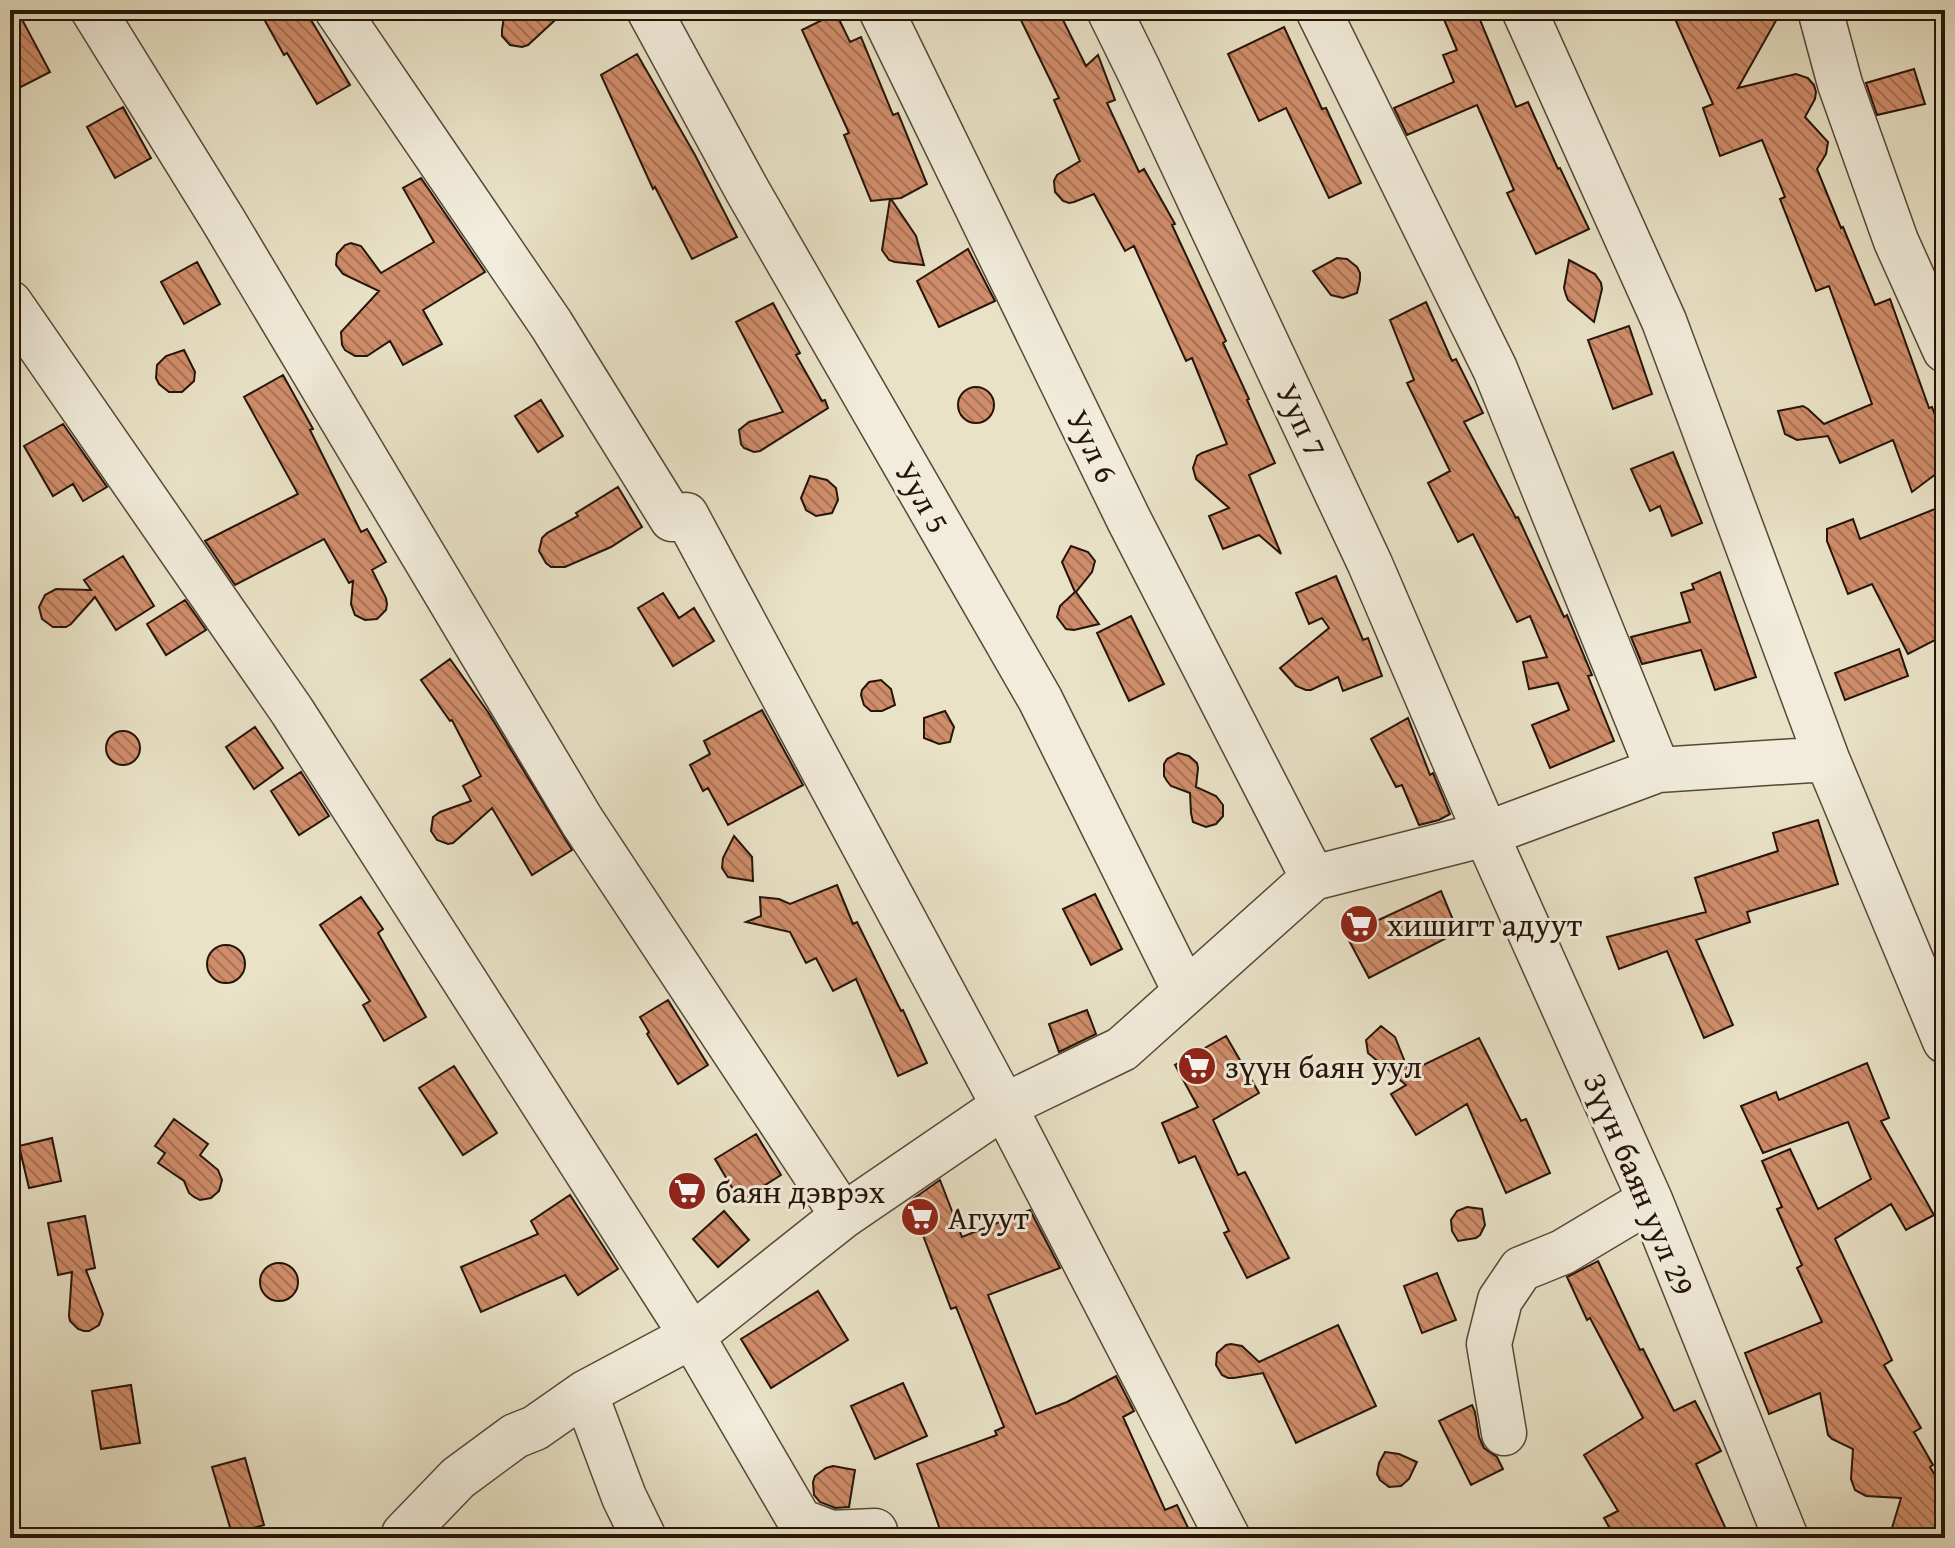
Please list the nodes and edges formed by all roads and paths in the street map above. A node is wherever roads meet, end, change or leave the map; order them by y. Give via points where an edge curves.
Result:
1 (93, 10) edge
2 (337, 10) edge
3 (649, 10) edge
4 (881, 10) edge
5 (1109, 10) edge
6 (1318, 10) edge
7 (1524, 10) edge
8 (1820, 10) edge
9 (10, 303) edge
10 (1945, 350) edge
11 (1827, 759) junction
12 (1658, 770) junction
13 (1486, 834) junction
14 (1313, 878) junction
15 (1185, 991) junction
16 (1945, 1041) edge
17 (1004, 1106) junction
18 (1650, 1200) junction
19 (843, 1216) junction
20 (692, 1336) junction
21 (585, 1393) junction
22 (1504, 1433) dead end
23 (875, 1531) dead end
24 (403, 1538) edge
25 (644, 1538) edge
26 (1228, 1538) edge
27 (1786, 1538) edge

1 - 19 street via 582,821
2 - 17 street via 551,324 672,519 686,515
3 - 15 street, Уул 5 via 1040,699
4 - 14 street, Уул 6 via 1129,520
5 - 13 street, Ууп 7 via 1370,564
6 - 12 street via 1495,369
7 - 11 street via 1664,321
8 - 10 street via 1840,84 1896,241
9 - 20 street via 292,711
11 - 12 street
11 - 16 street
12 - 13 street
13 - 14 street
13 - 18 street, Зүүн баян уул 29
14 - 15 street
15 - 17 street via 1122,1049
17 - 19 street
17 - 26 street
18 - 22 street via 1563,1252 1521,1269 1500,1300 1489,1344
18 - 27 street, Зүүн баян уул 29
19 - 20 street
20 - 21 street
20 - 23 street via 800,1521 831,1533
21 - 24 street via 458,1478
21 - 25 street

